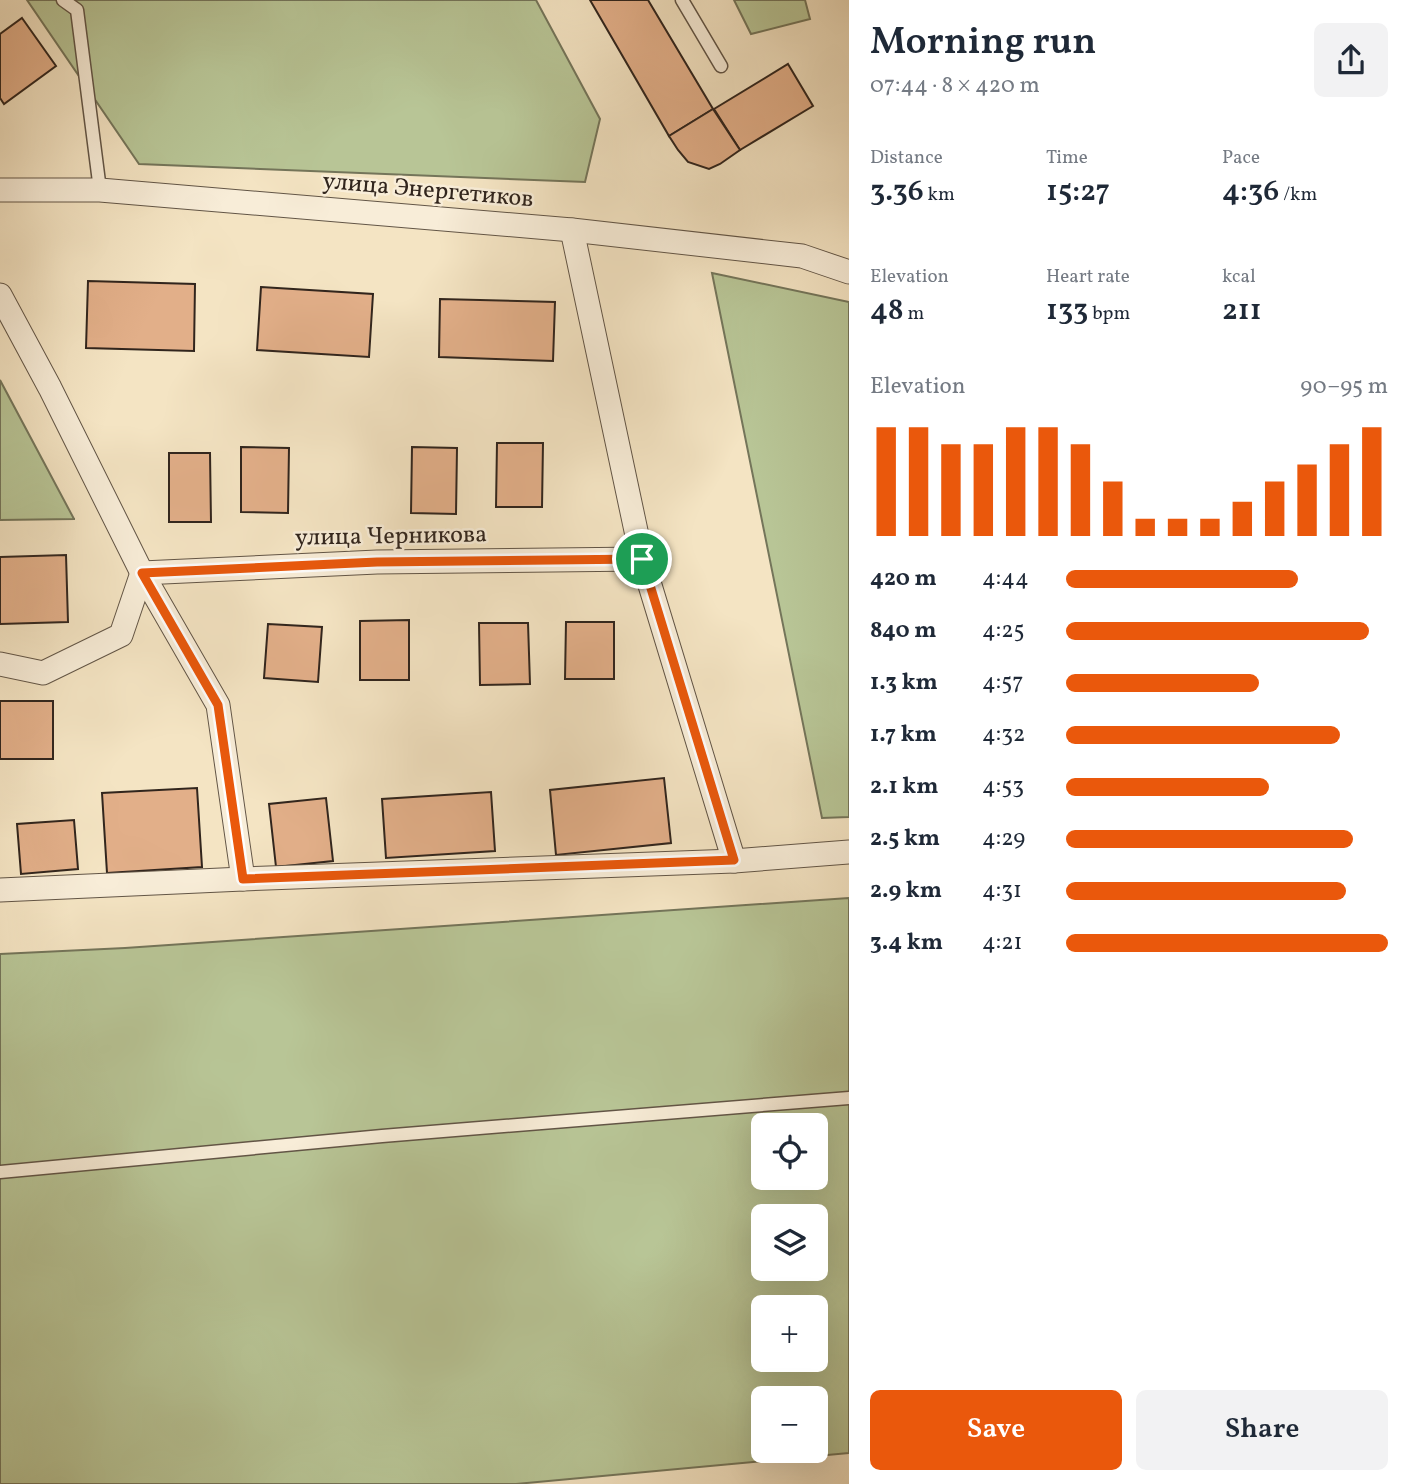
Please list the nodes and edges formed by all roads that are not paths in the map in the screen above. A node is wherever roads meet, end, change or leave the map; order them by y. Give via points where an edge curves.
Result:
1 (62, 0) edge
2 (682, 0) edge
3 (721, 66) dead end
4 (0, 190) edge
5 (100, 190) junction
6 (572, 230) junction
7 (849, 272) edge
8 (0, 295) edge
9 (642, 559) junction
10 (142, 573) junction
11 (0, 664) edge
12 (849, 852) edge
13 (734, 860) junction
14 (243, 879) junction
15 (0, 890) edge
16 (849, 1098) edge
17 (0, 1172) edge

1 - 5 lane via 76,10
2 - 3 lane
4 - 5 street, улица Энергетиков
5 - 6 street, улица Энергетиков
6 - 7 street, улица Энергетиков via 802,256
6 - 9 street
8 - 10 street
9 - 10 street, улица Черникова via 377,562
9 - 13 street
10 - 11 street via 121,635 43,673
10 - 14 street via 218,705
12 - 13 street
13 - 14 street
14 - 15 street
16 - 17 lane

